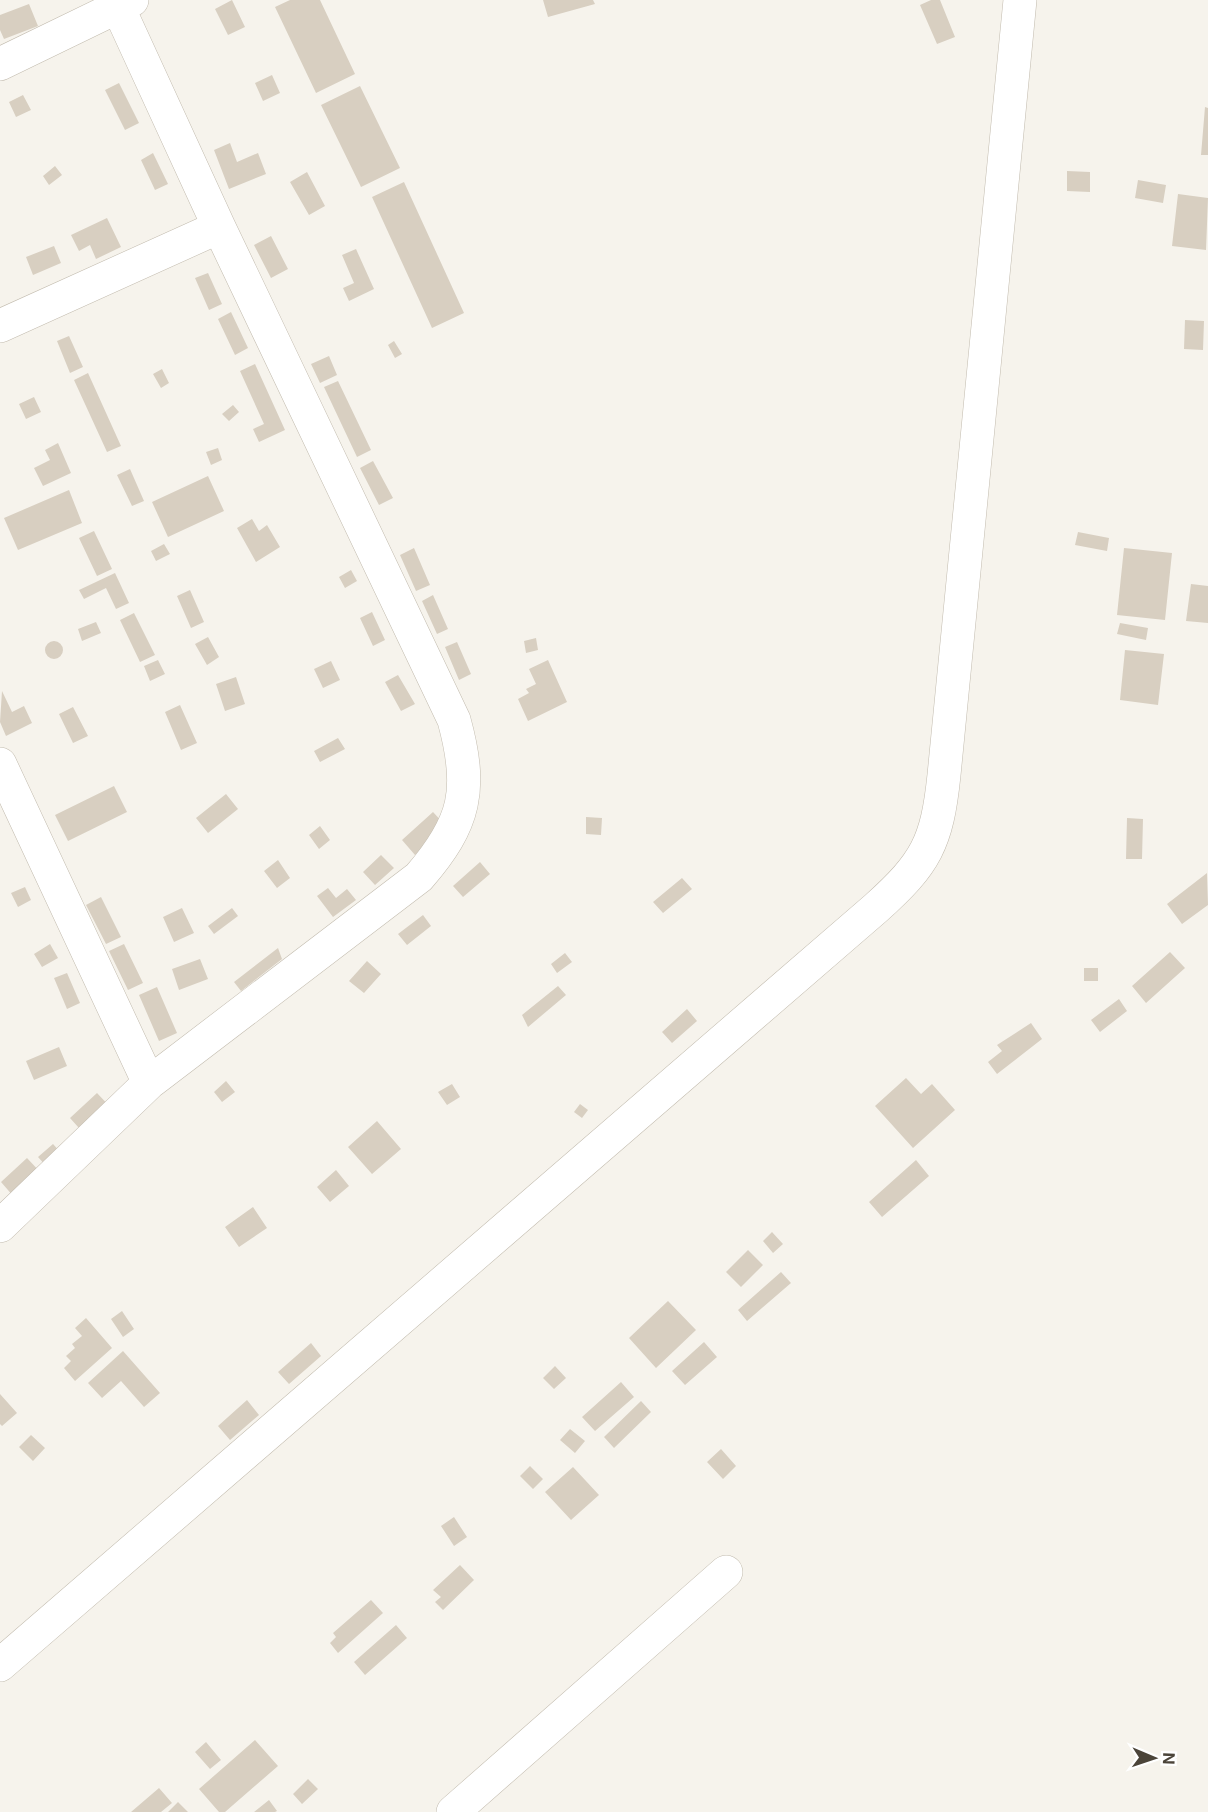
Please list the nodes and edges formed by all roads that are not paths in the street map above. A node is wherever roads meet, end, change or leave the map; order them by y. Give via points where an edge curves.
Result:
1 (1020, 0) edge
2 (125, 3) edge
3 (0, 64) edge
4 (219, 227) junction
5 (0, 326) edge
6 (0, 764) edge
7 (149, 1083) junction
8 (0, 1226) edge
9 (726, 1572) dead end
10 (0, 1665) edge
11 (453, 1812) edge

1 - 10 street via 940,814 928,849 908,879 876,908
2 - 3 street
2 - 4 street
4 - 5 street
4 - 7 street via 454,720 464,755 465,785 452,833 419,877
6 - 7 street
7 - 8 street
9 - 11 street

